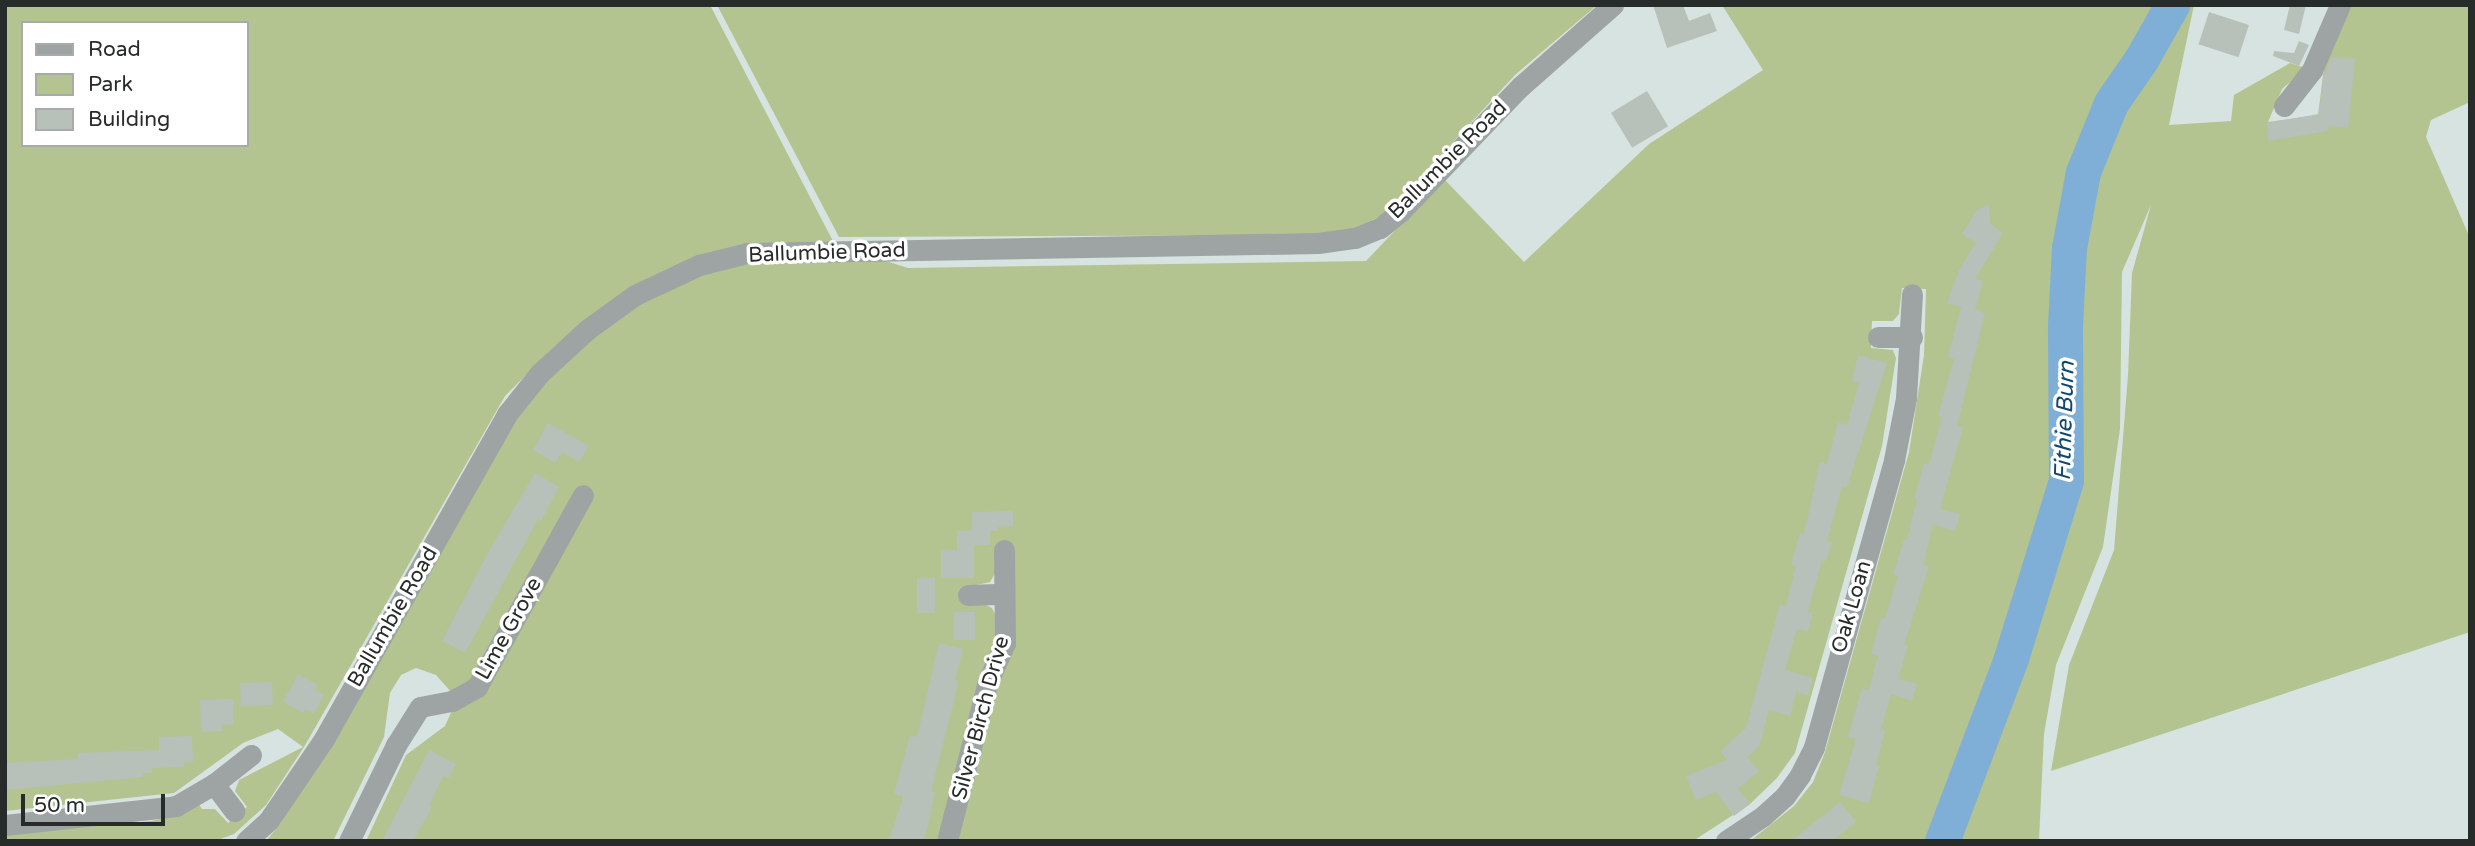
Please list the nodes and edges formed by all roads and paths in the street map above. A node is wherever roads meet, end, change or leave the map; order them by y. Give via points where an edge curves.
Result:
1 (1613, 5) edge
2 (2340, 5) edge
3 (2284, 106) dead end
4 (1912, 294) dead end
5 (1878, 337) dead end
6 (1912, 337) junction
7 (583, 495) dead end
8 (1004, 550) dead end
9 (1004, 594) junction
10 (968, 595) dead end
11 (251, 755) dead end
12 (214, 784) junction
13 (234, 810) dead end
14 (5, 825) edge
15 (246, 841) edge
16 (349, 841) edge
17 (947, 841) edge
18 (1726, 841) edge

1 - 15 street, Ballumbie Road via 1521,86 1401,211 1380,228 1355,238 1318,243 747,253 699,265 635,295 588,329 540,373 508,414 324,738 269,820
2 - 3 street via 2312,70
4 - 6 street, Oak Loan
5 - 6 street
6 - 18 street, Oak Loan via 1894,460 1814,747 1784,796
7 - 16 street, Lime Grove via 477,687 452,701 419,707
8 - 9 street, Silver Birch Drive
9 - 10 street
9 - 17 street, Silver Birch Drive via 1005,643 988,681
11 - 12 street
12 - 13 street
12 - 14 street via 163,809

